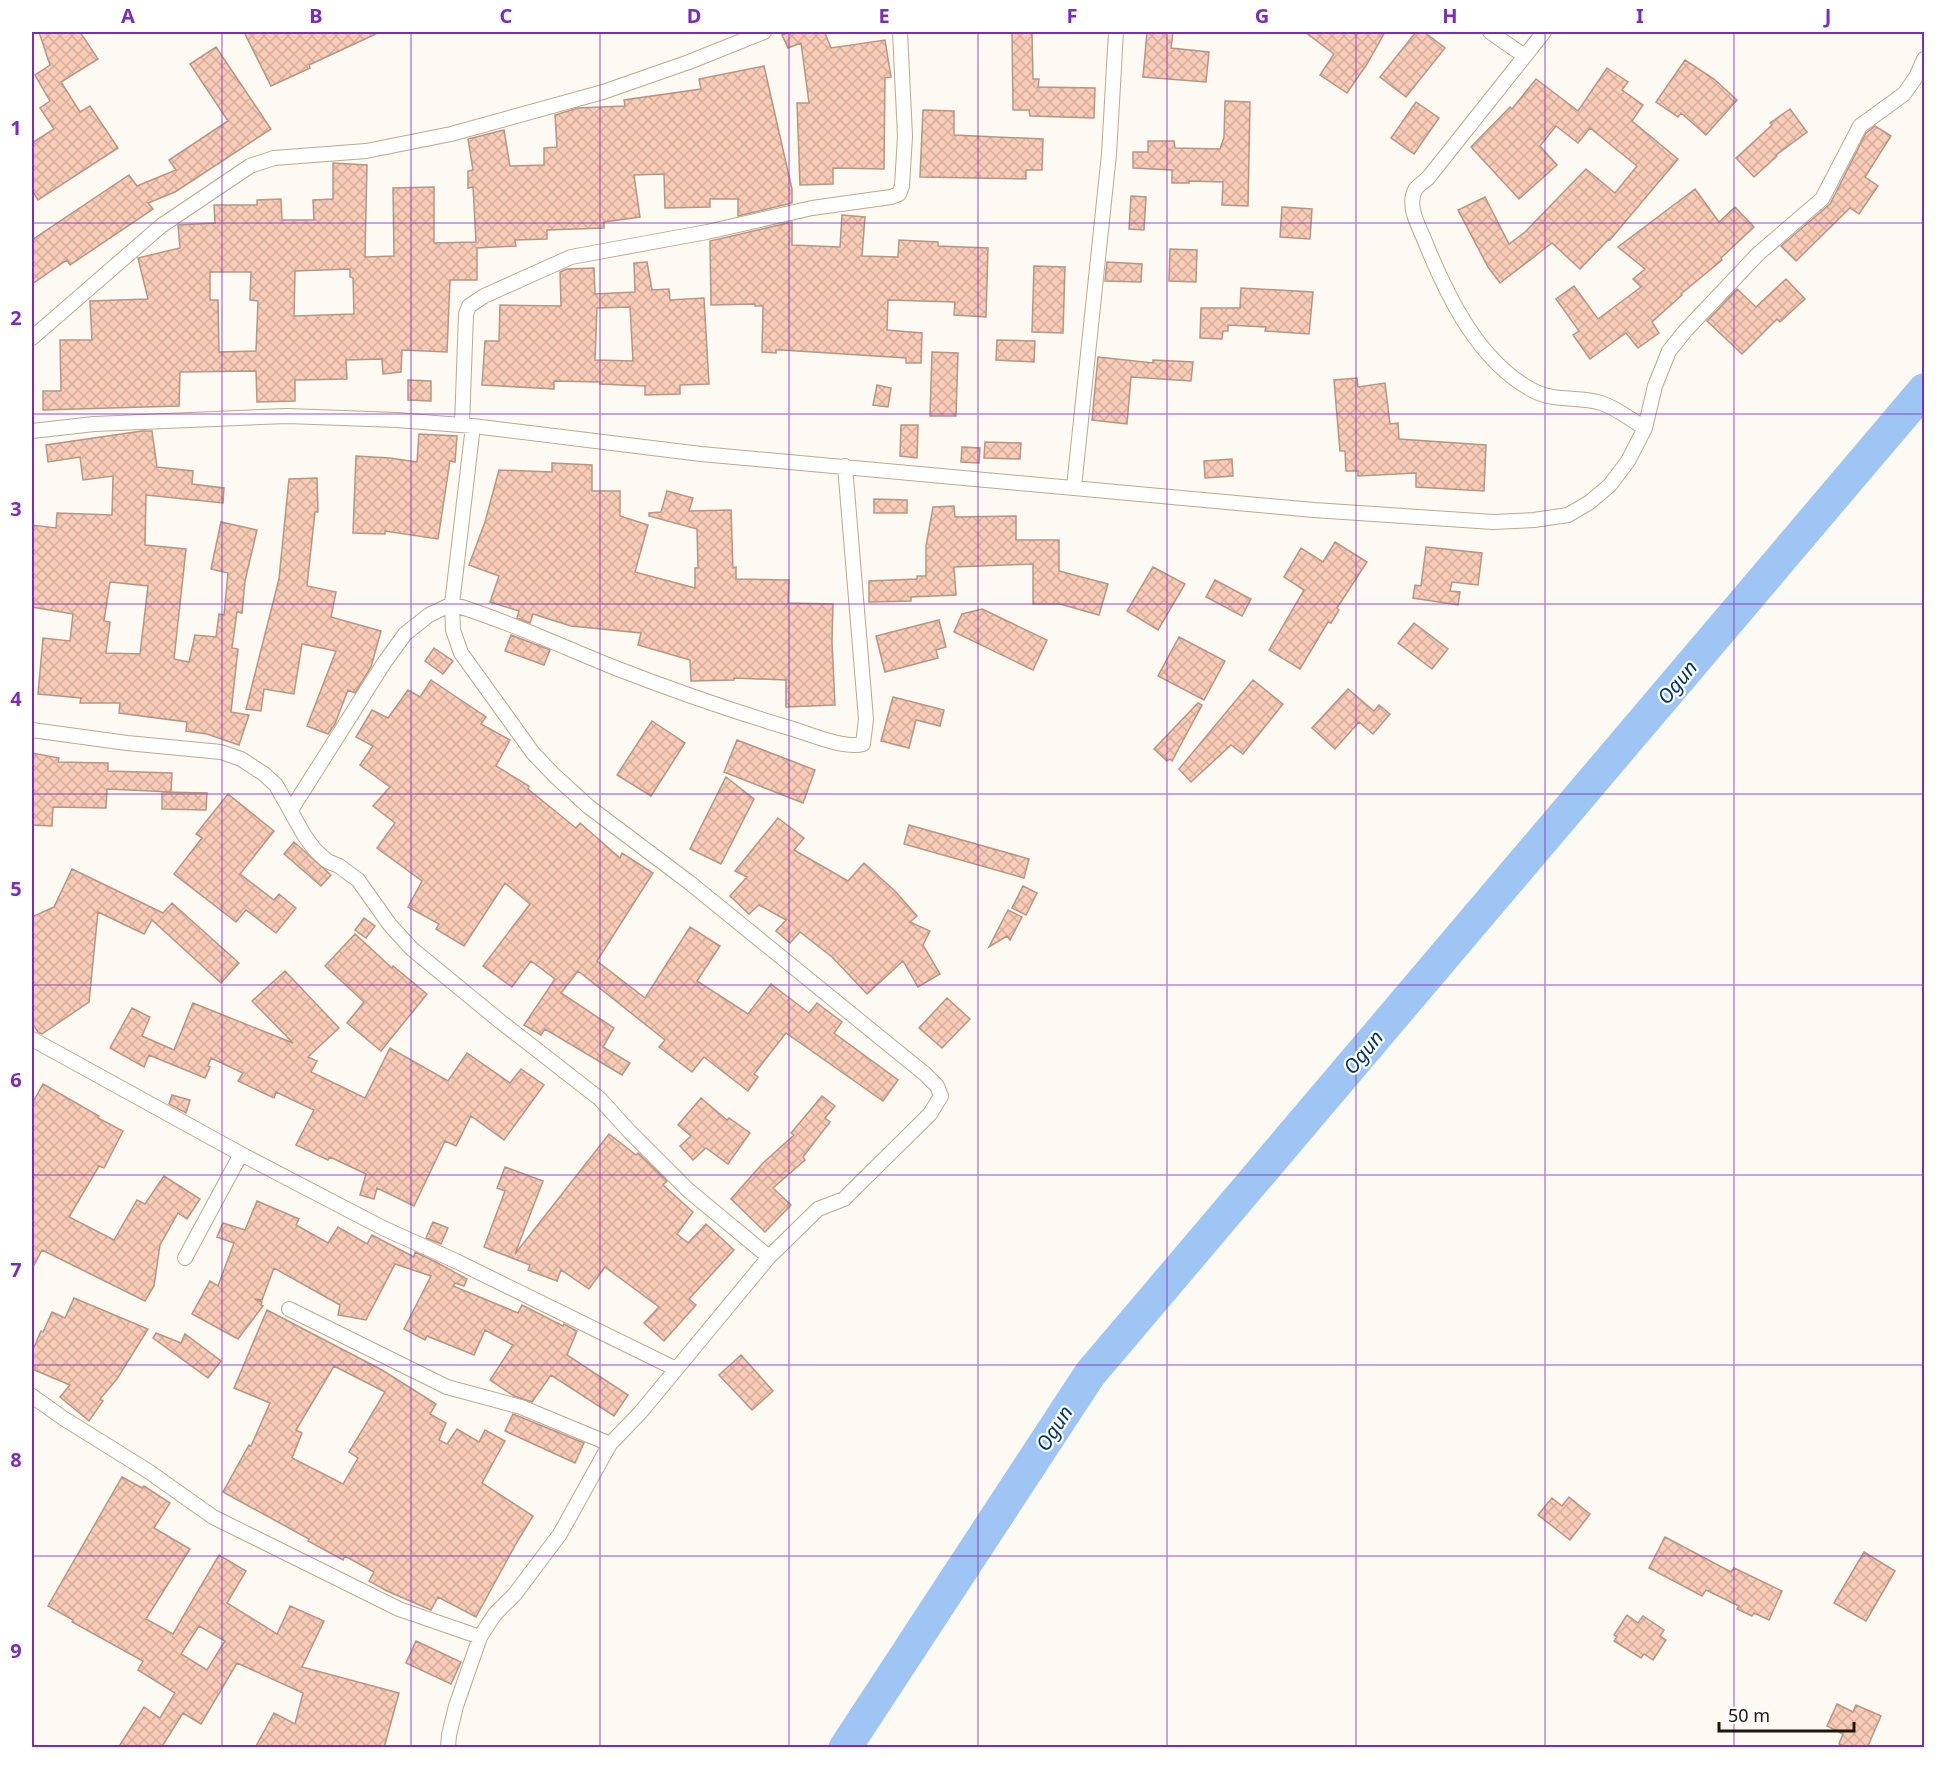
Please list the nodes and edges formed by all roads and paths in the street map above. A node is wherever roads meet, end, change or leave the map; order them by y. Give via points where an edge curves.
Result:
1 (764, 32) edge
2 (900, 32) edge
3 (1116, 32) edge
4 (1490, 32) edge
5 (1544, 32) edge
6 (1523, 55) junction
7 (1924, 59) edge
8 (32, 338) edge
9 (467, 425) junction
10 (1645, 428) junction
11 (32, 431) edge
12 (844, 466) junction
13 (1074, 487) junction
14 (452, 604) junction
15 (32, 729) edge
16 (291, 810) junction
17 (32, 1040) edge
18 (241, 1154) junction
19 (770, 1257) junction
20 (185, 1258) dead end
21 (289, 1309) dead end
22 (676, 1369) junction
23 (32, 1396) edge
24 (610, 1444) junction
25 (480, 1636) junction
26 (448, 1748) edge

1 - 8 street via 603,92 451,134 366,151 273,158 250,166 161,226
2 - 9 street via 905,136 899,194 571,257 484,296 469,306 466,314
3 - 13 street via 1109,154
4 - 6 street
5 - 6 street
6 - 10 street via 1428,178 1415,189 1415,216 1440,280 1466,325 1512,378 1546,396 1602,403
7 - 10 street via 1904,94 1860,126 1822,199 1758,255 1669,351
9 - 11 street via 287,416 94,424
9 - 12 street via 701,454
9 - 14 street
10 - 13 street via 1622,469 1590,502 1568,515 1534,520 1493,522 1336,511
12 - 13 street
12 - 14 street via 866,719 863,744 838,742 740,713
14 - 16 street via 429,615 405,634
14 - 19 street via 453,630 461,653 533,753 555,776 589,807 829,994 937,1086 941,1096 930,1114 852,1191 818,1209
15 - 16 street via 221,752 264,774
16 - 19 street via 315,850 358,880 411,949 600,1100 688,1190
17 - 18 street
18 - 20 street
18 - 22 street via 383,1228
19 - 22 street
21 - 24 street via 447,1387 521,1407
22 - 24 street
23 - 25 street via 213,1517 399,1609
24 - 25 street via 560,1534
25 - 26 street via 456,1706

